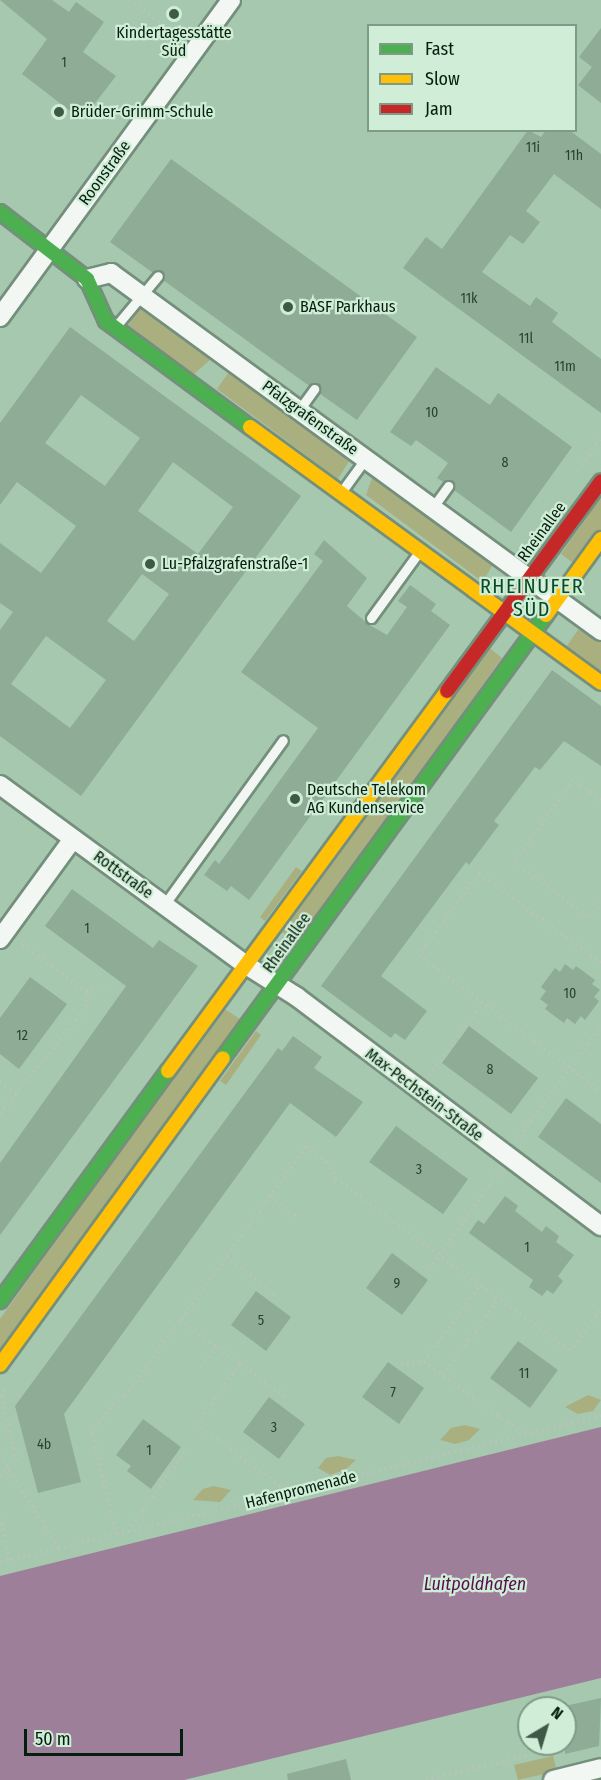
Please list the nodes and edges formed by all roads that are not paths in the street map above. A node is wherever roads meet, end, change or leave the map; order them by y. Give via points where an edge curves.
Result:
1 (231, 0) edge
2 (0, 212) edge
3 (48, 250) junction
4 (158, 276) dead end
5 (87, 279) junction
6 (143, 297) junction
7 (0, 317) edge
8 (115, 327) junction
9 (314, 389) dead end
10 (299, 410) junction
11 (366, 459) junction
12 (601, 481) edge
13 (448, 486) dead end
14 (341, 492) junction
15 (433, 507) junction
16 (601, 539) edge
17 (421, 550) junction
18 (529, 578) junction
19 (557, 599) junction
20 (504, 611) junction
21 (371, 618) dead end
22 (601, 631) edge
23 (533, 633) junction
24 (601, 683) edge
25 (284, 740) dead end
26 (0, 785) edge
27 (73, 839) junction
28 (164, 905) junction
29 (2, 933) edge
30 (246, 965) junction
31 (276, 987) junction
32 (601, 1227) edge
33 (0, 1301) edge
34 (0, 1365) edge
35 (601, 1768) edge
36 (558, 1779) edge

1 - 3 street, Roonstraße
2 - 3 street
3 - 5 street
3 - 7 street, Roonstraße
4 - 6 lane
5 - 6 street, Pfalzgrafenstraße via 111,273
5 - 8 street via 106,321
6 - 8 lane via 135,300
6 - 10 street, Pfalzgrafenstraße
8 - 14 street
9 - 10 lane
10 - 11 street, Pfalzgrafenstraße
11 - 14 lane
11 - 15 street, Pfalzgrafenstraße
12 - 18 street, Rheinallee
13 - 15 lane
14 - 17 street
15 - 18 street, Pfalzgrafenstraße
16 - 19 street, Rheinallee
17 - 20 street
17 - 21 lane
18 - 19 street, Pfalzgrafenstraße
18 - 20 street, Rheinallee
19 - 22 street, Pfalzgrafenstraße
19 - 23 street, Rheinallee
20 - 23 street
20 - 30 street, Rheinallee
23 - 24 street
23 - 31 street, Rheinallee
25 - 28 lane
26 - 27 street, Rottstraße
27 - 28 street, Rottstraße
27 - 29 street
28 - 30 street, Rottstraße
30 - 31 street, Max-Pechstein-Straße
30 - 33 street, Rheinallee
31 - 32 street, Max-Pechstein-Straße via 303,1001
31 - 34 street, Rheinallee
35 - 36 street

